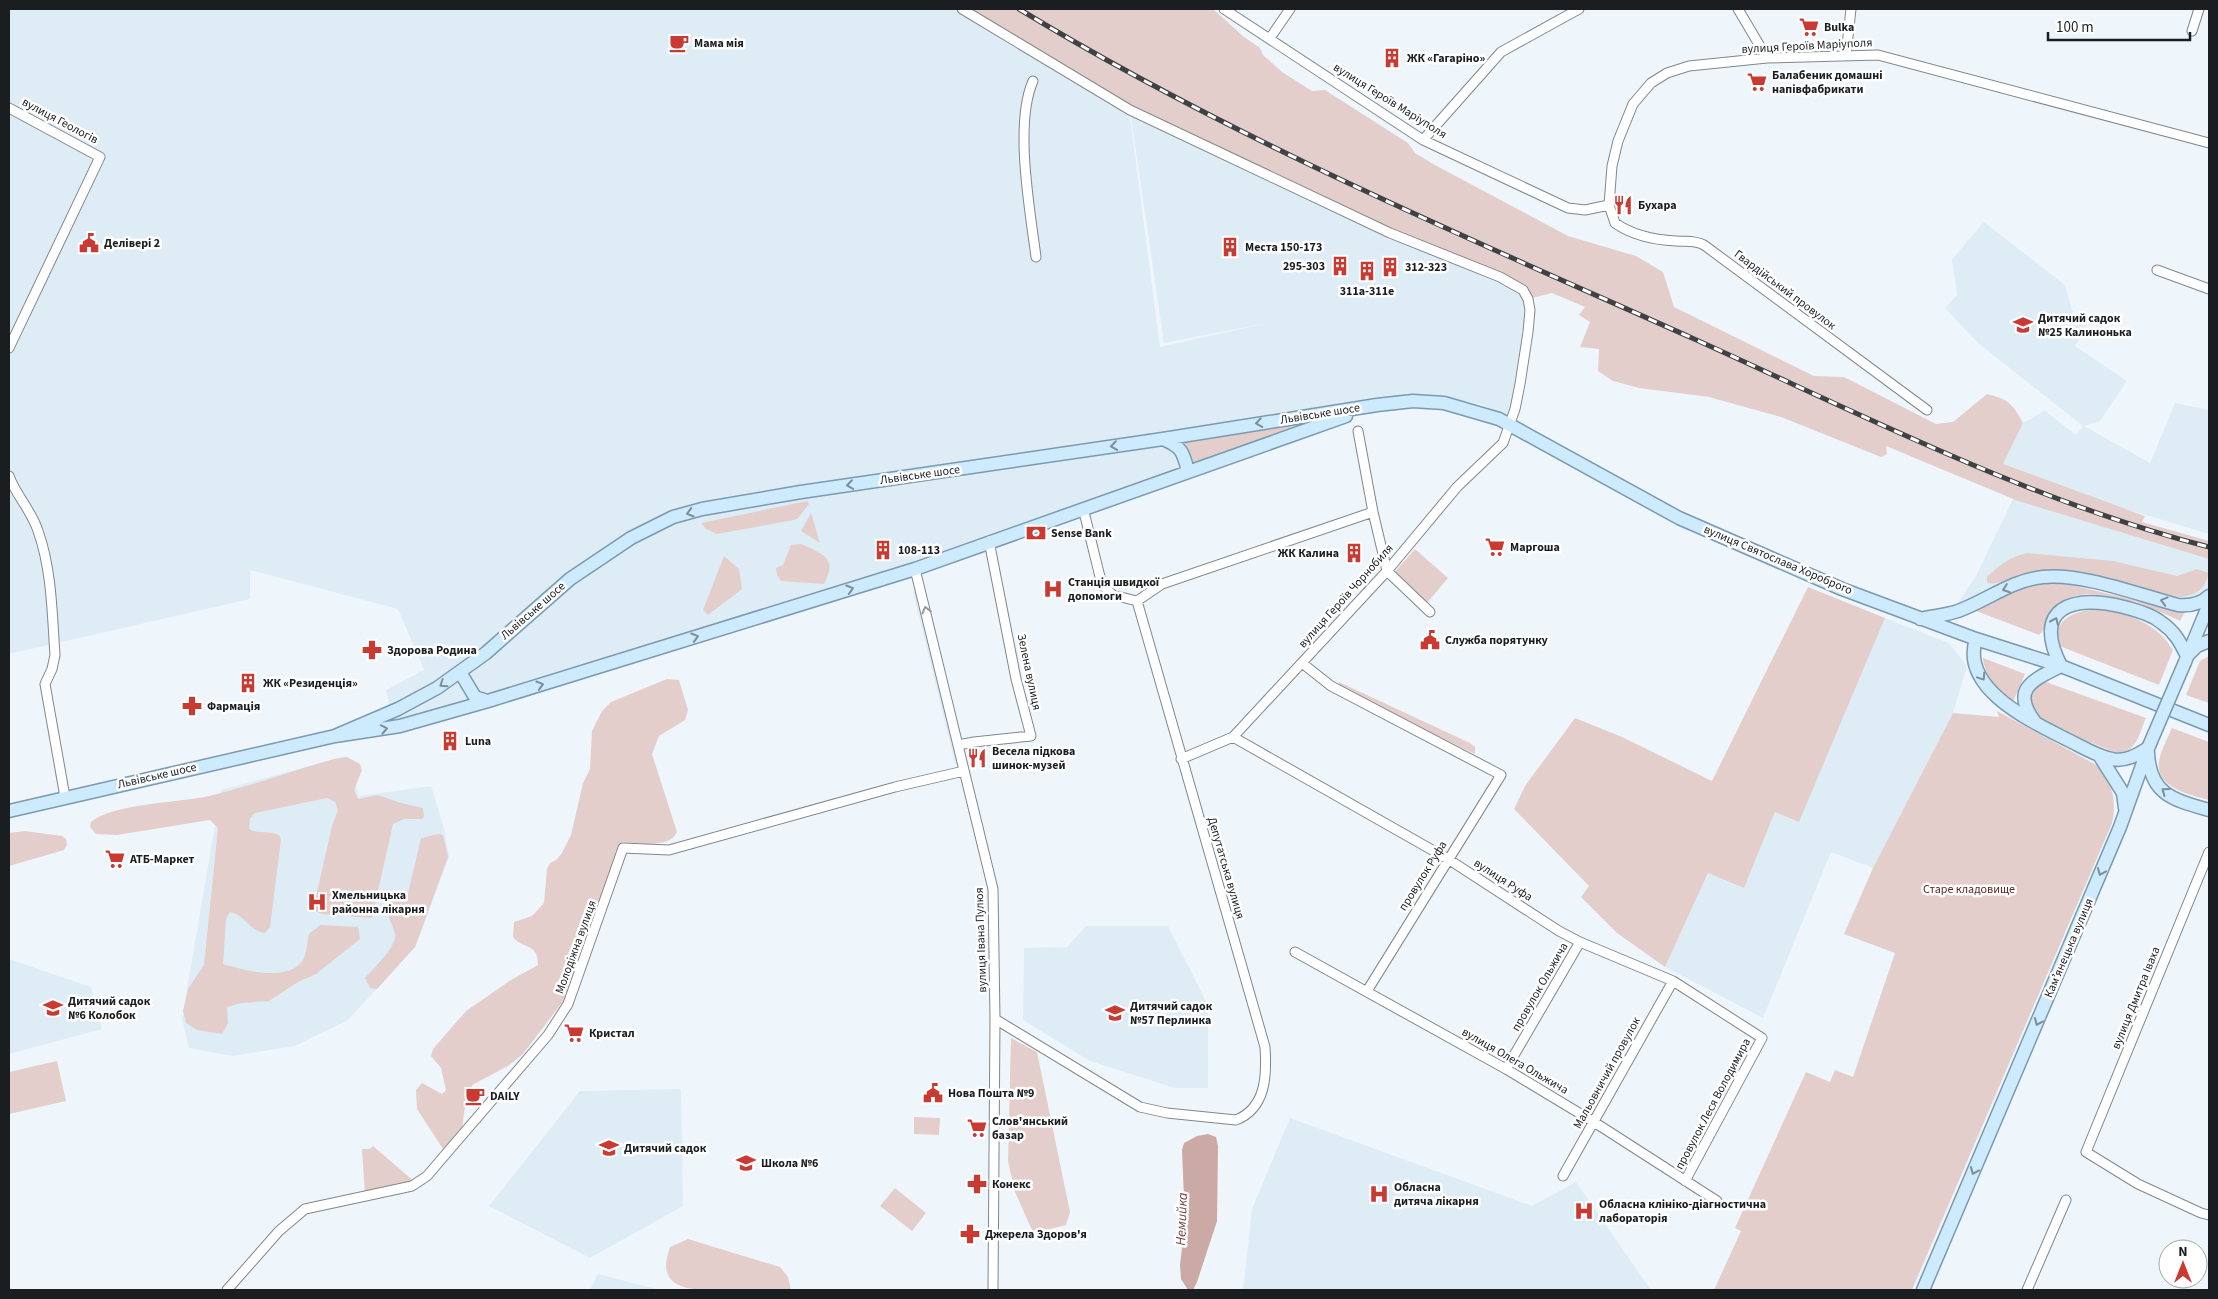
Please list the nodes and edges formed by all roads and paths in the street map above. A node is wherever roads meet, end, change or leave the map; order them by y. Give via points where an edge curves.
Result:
1 (962, 9) edge
2 (1224, 9) edge
3 (1290, 9) edge
4 (1579, 9) edge
5 (1738, 9) edge
6 (1851, 9) edge
7 (2199, 9) edge
8 (2192, 31) dead end
9 (1270, 38) junction
10 (1846, 55) junction
11 (1768, 58) junction
12 (1033, 81) dead end
13 (9, 108) edge
14 (1423, 140) junction
15 (2209, 143) edge
16 (1609, 205) junction
17 (1615, 223) joint
18 (1036, 257) dead end
19 (2156, 270) dead end
20 (2209, 289) edge
21 (9, 348) edge
22 (1377, 405) junction
23 (1927, 410) dead end
24 (1509, 425) junction
25 (1358, 431) dead end
26 (1163, 439) junction
27 (1188, 471) junction
28 (9, 479) edge
29 (1083, 508) junction
30 (1373, 512) junction
31 (989, 541) junction
32 (915, 569) junction
33 (1387, 571) junction
34 (2209, 596) edge
35 (1137, 601) junction
36 (2209, 604) edge
37 (1430, 612) dead end
38 (1920, 619) junction
39 (1976, 639) junction
40 (2209, 641) edge
41 (2186, 659) junction
42 (1302, 663) junction
43 (2061, 666) junction
44 (460, 672) junction
45 (488, 701) junction
46 (2186, 715) junction
47 (2209, 721) edge
48 (2036, 724) junction
49 (2209, 725) edge
50 (335, 736) junction
51 (1233, 736) junction
52 (958, 745) junction
53 (2149, 747) junction
54 (2100, 755) junction
55 (1181, 759) junction
56 (964, 771) junction
57 (66, 797) junction
58 (2209, 810) edge
59 (9, 811) edge
60 (2126, 811) junction
61 (2209, 852) edge
62 (1448, 859) junction
63 (1580, 942) junction
64 (1295, 952) dead end
65 (1673, 981) junction
66 (1367, 991) junction
67 (995, 1019) junction
68 (1762, 1038) joint
69 (1506, 1069) junction
70 (1594, 1122) junction
71 (1563, 1176) dead end
72 (1685, 1181) junction
73 (2066, 1200) dead end
74 (1716, 1201) dead end
75 (2209, 1215) edge
76 (227, 1290) edge
77 (993, 1290) edge
78 (1923, 1290) edge
79 (2027, 1290) edge

1 - 24 street, вулиця Героїв Чорнобиля via 1130,110 1354,216 1500,277 1523,290 1530,310 1528,332 1520,384
2 - 9 street, вулиця Героїв Маріуполя
3 - 9 street
4 - 14 street via 1501,52
5 - 11 street
6 - 10 street
7 - 8 street
9 - 14 street, вулиця Героїв Маріуполя
10 - 11 street, вулиця Героїв Маріуполя
10 - 15 street, вулиця Героїв Маріуполя via 1882,56
11 - 16 street, вулиця Героїв Маріуполя via 1690,66 1667,73 1651,83 1633,104 1624,123 1612,166
12 - 18 street via 1024,126
13 - 21 street, вулиця Геологів via 100,157
14 - 16 street, вулиця Героїв Маріуполя via 1568,208 1585,210
16 - 17 street, вулиця Героїв Маріуполя
17 - 23 street, Гвардійський провулок via 1636,234 1704,245
19 - 20 street
22 - 24 main road, вулиця Святослава Хороброго via 1413,401 1444,403 1476,411
22 -> 26 main road, Львівське шосе
22 - 27 main road, Львівське шосе
24 - 33 street, вулиця Героїв Чорнобиля via 1503,443 1457,487
24 - 38 main road, вулиця Святослава Хороброго via 1679,518
25 - 30 street
26 - 27 main road via 1182,452
26 -> 44 main road, Львівське шосе via 801,492 702,509 673,518 631,538 570,579
27 - 29 main road, Львівське шосе
28 - 57 street via 29,509 45,556 54,655 45,684
29 - 31 main road, Львівське шосе
29 - 35 street via 1102,585 1113,595
30 - 33 street
30 - 35 street via 1162,584
31 - 32 main road, Львівське шосе
31 - 52 street, Зелена вулиця via 1016,679 1031,736
45 -> 32 main road, Львівське шосе
52 -> 32 street, вулиця Івана Пулюя
33 - 37 street
33 - 42 street, вулиця Героїв Чорнобиля
34 -> 38 main road via 2190,605 2178,605 2104,585 2043,577 2005,588 1956,611
35 - 55 street, Депутатська вулиця
36 - 41 main road, Камʼянецька вулиця
38 - 39 main road, вулиця Святослава Хороброго
39 - 43 main road, вулиця Святослава Хороброго
39 -> 48 main road via 1972,650 1982,677 2009,708
40 - 41 main road via 2197,646
43 -> 41 main road via 2050,643 2054,622 2062,609 2082,602 2108,603 2154,618 2174,633
41 - 53 main road, Камʼянецька вулиця, bridge
42 - 51 street, вулиця Героїв Чорнобиля
42 - 62 street, провулок Руфа via 1331,686 1501,776
43 - 46 main road, вулиця Святослава Хороброго
43 - 48 main road via 2031,681 2026,688 2026,711
44 - 45 main road via 475,697
44 -> 50 main road, Львівське шосе via 398,708
50 -> 45 main road, Львівське шосе via 400,726
46 - 47 main road, вулиця Святослава Хороброго
46 - 49 main road, вулиця Святослава Хороброго
48 - 54 main road
50 - 57 main road, Львівське шосе
51 - 55 street, вулиця Героїв Чорнобиля
51 - 62 street, вулиця Руфа
52 - 56 street, вулиця Івана Пулюя
53 - 54 main road via 2122,760
58 -> 53 main road via 2181,802 2160,788 2151,777
53 - 60 main road, Камʼянецька вулиця
54 - 60 main road via 2123,793
55 - 67 street, Депутатська вулиця via 1265,1047 1265,1084 1260,1099 1246,1116 1236,1120 1140,1107
56 - 67 street, вулиця Івана Пулюя via 993,889
56 - 76 street, Молодіжна вулиця via 885,789 681,847 660,850 623,848 568,1004 548,1035 427,1176 412,1186 305,1209 279,1231
57 - 59 main road, Львівське шосе
60 -> 78 main road, Камʼянецька вулиця
61 - 75 street, вулиця Дмитра Іваха via 2086,1152 2138,1184
62 - 63 street, вулиця Руфа
62 - 66 street, провулок Руфа
63 - 65 street, вулиця Руфа
63 - 69 street, провулок Ольжича
64 - 66 street, вулиця Олега Ольжича
65 - 68 street, вулиця Руфа
65 - 70 street, Мальовничий провулок
66 - 69 street, вулиця Олега Ольжича
67 - 77 street, вулиця Івана Пулюя
68 - 72 street, провулок Леся Володимира
69 - 70 street, вулиця Олега Ольжича
70 - 71 street, Мальовничий провулок
70 - 72 street, вулиця Олега Ольжича
72 - 74 street, вулиця Олега Ольжича
73 - 79 street

